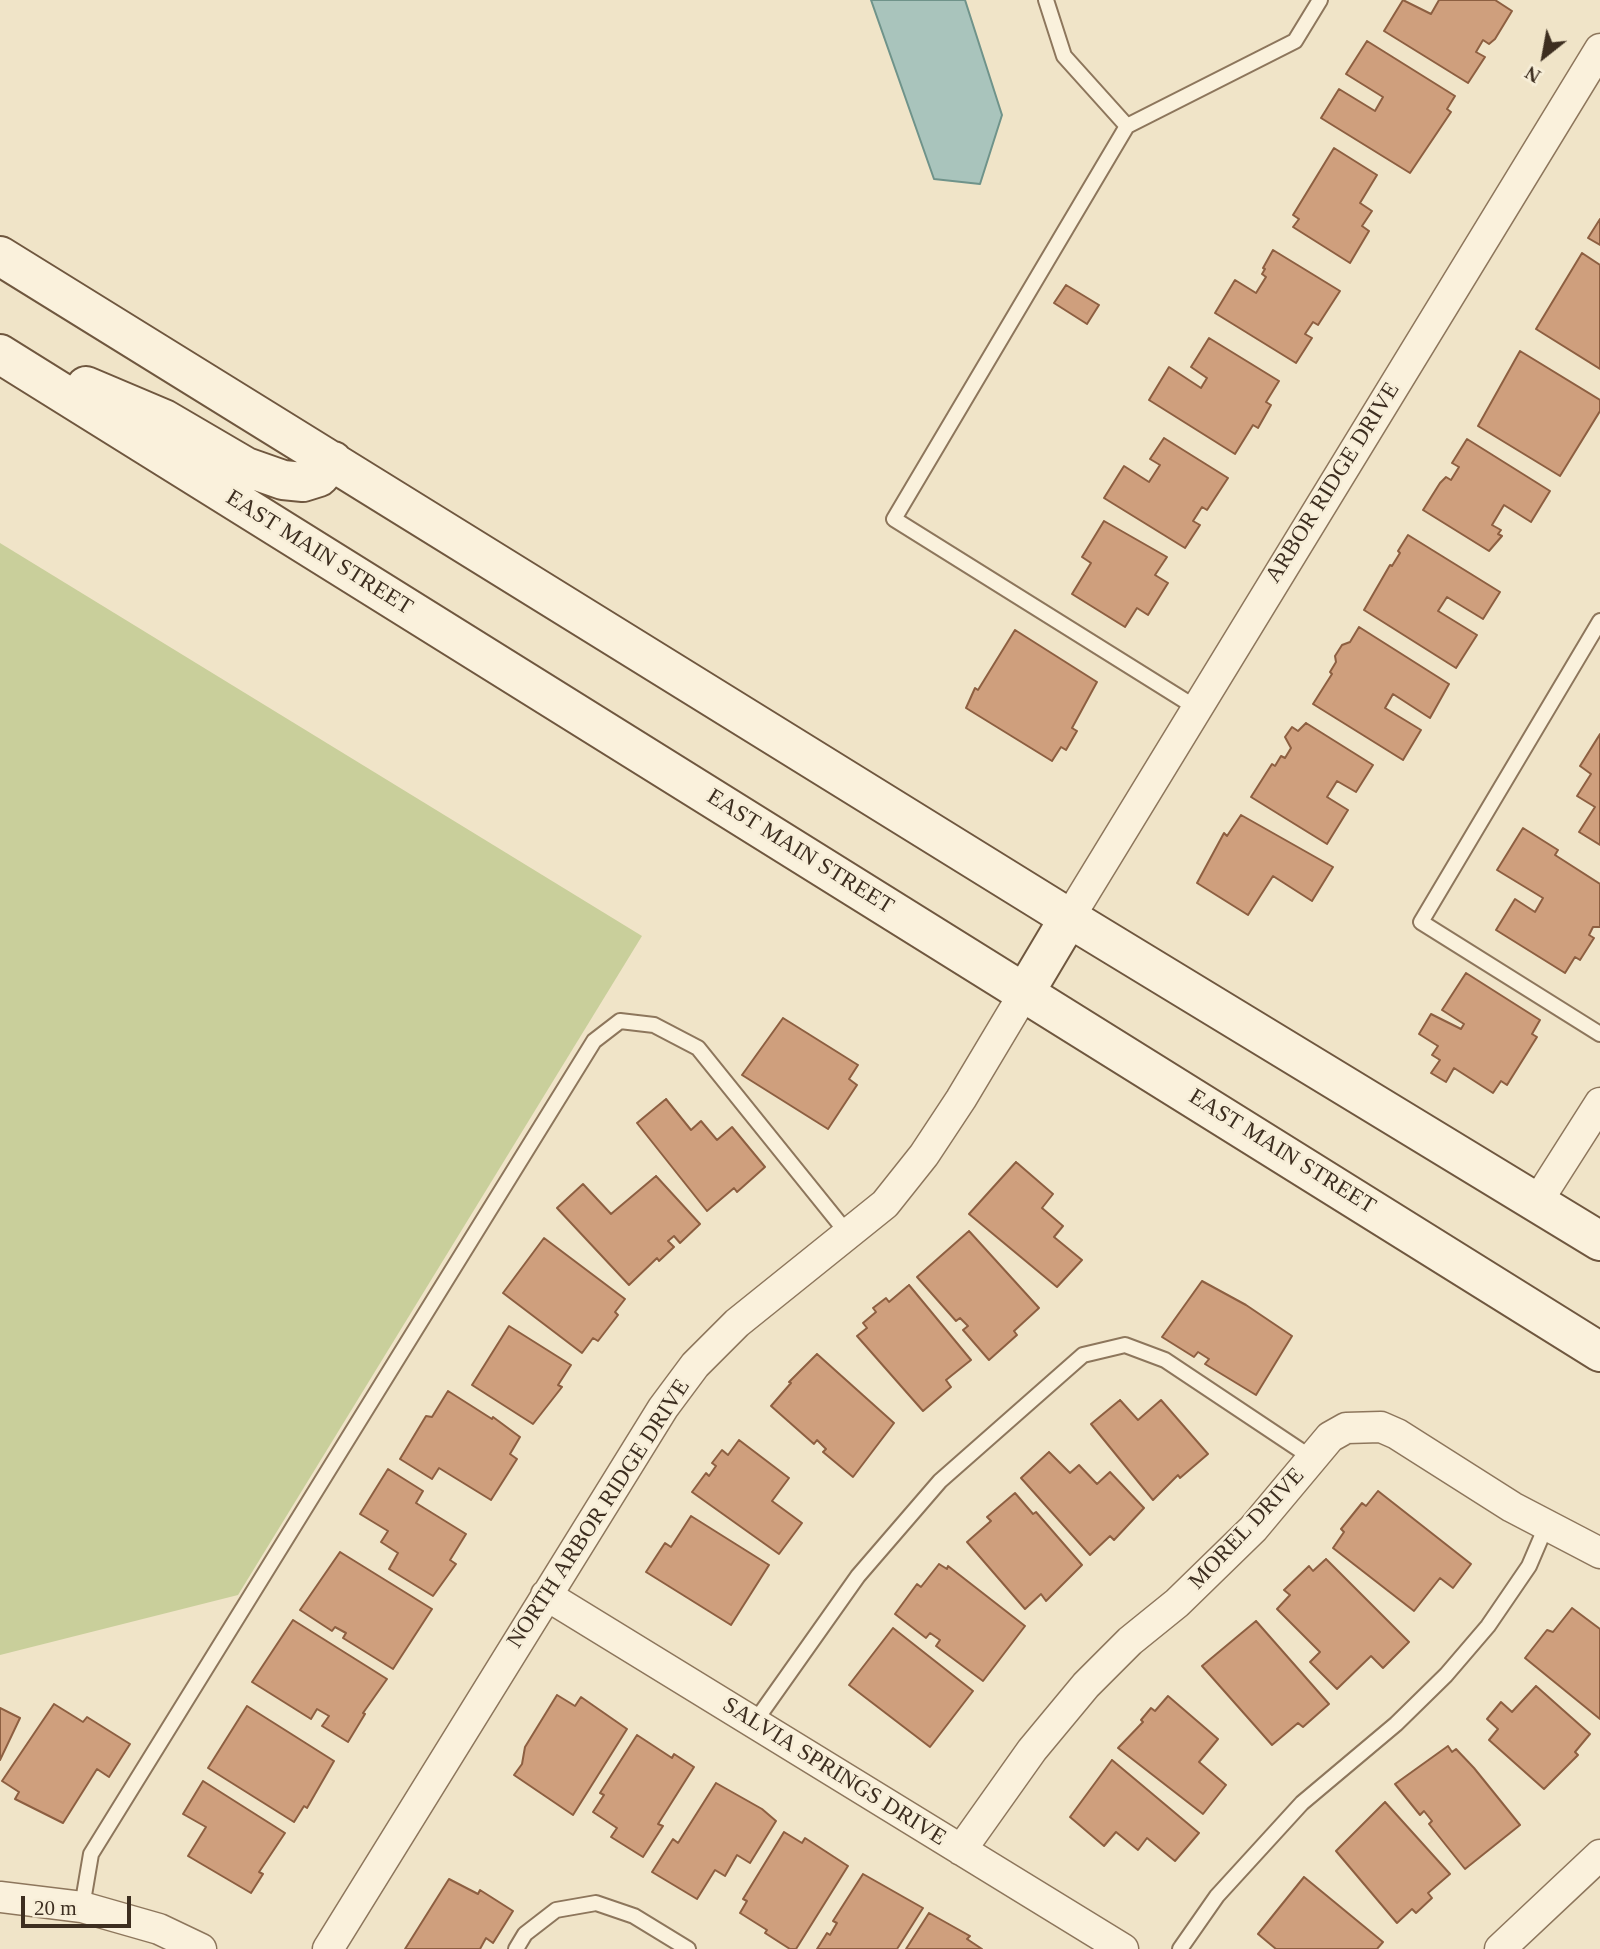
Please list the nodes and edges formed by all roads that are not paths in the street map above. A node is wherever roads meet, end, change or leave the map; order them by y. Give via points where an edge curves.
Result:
1 (1046, 0) edge
2 (1320, 0) edge
3 (1600, 49) edge
4 (1127, 126) junction
5 (0, 256) edge
6 (0, 352) edge
7 (333, 461) junction
8 (1600, 621) edge
9 (1195, 707) junction
10 (1069, 918) junction
11 (1025, 992) junction
12 (1600, 1034) edge
13 (1600, 1103) edge
14 (1537, 1202) junction
15 (848, 1234) junction
16 (1600, 1241) edge
17 (1600, 1352) edge
18 (1312, 1458) junction
19 (1547, 1524) junction
20 (1600, 1553) edge
21 (546, 1595) junction
22 (754, 1723) junction
23 (961, 1850) junction
24 (1600, 1855) edge
25 (0, 1897) edge
26 (82, 1907) junction
27 (201, 1949) edge
28 (328, 1949) edge
29 (516, 1949) edge
30 (688, 1949) edge
31 (1123, 1949) edge
32 (1180, 1949) edge
33 (1500, 1949) edge

1 - 4 lane via 1064,56
2 - 4 lane via 1295,41
3 - 9 street, ARBOR RIDGE DRIVE
4 - 9 lane via 894,519
5 - 7 main road
6 - 7 main road via 164,419 246,467 283,480 303,482 319,477
6 - 11 main road, EAST MAIN STREET
7 - 10 main road
8 - 12 lane via 1421,922
9 - 10 street, ARBOR RIDGE DRIVE
10 - 11 main road
10 - 14 main road
11 - 15 street, NORTH ARBOR RIDGE DRIVE via 924,1155 885,1204
11 - 17 main road, EAST MAIN STREET
13 - 14 street
14 - 16 main road
15 - 21 street, NORTH ARBOR RIDGE DRIVE via 737,1324 695,1365
15 - 26 lane via 698,1048 654,1025 620,1021 594,1041 91,1854
18 - 19 street, MOREL DRIVE via 1330,1437 1346,1428 1381,1427
18 - 22 lane via 1165,1360 1125,1345 1083,1355 940,1480 858,1576
18 - 23 street, MOREL DRIVE via 1253,1529 1086,1685 1032,1749
19 - 20 street, MOREL DRIVE
19 - 32 lane via 1529,1566 1488,1626 1446,1675 1302,1803 1217,1896
21 - 22 street, SALVIA SPRINGS DRIVE
21 - 28 street, NORTH ARBOR RIDGE DRIVE
22 - 23 street, SALVIA SPRINGS DRIVE
23 - 31 street, SALVIA SPRINGS DRIVE
24 - 33 street
25 - 26 street
26 - 27 street
29 - 30 lane via 525,1934 556,1910 596,1903 634,1916

